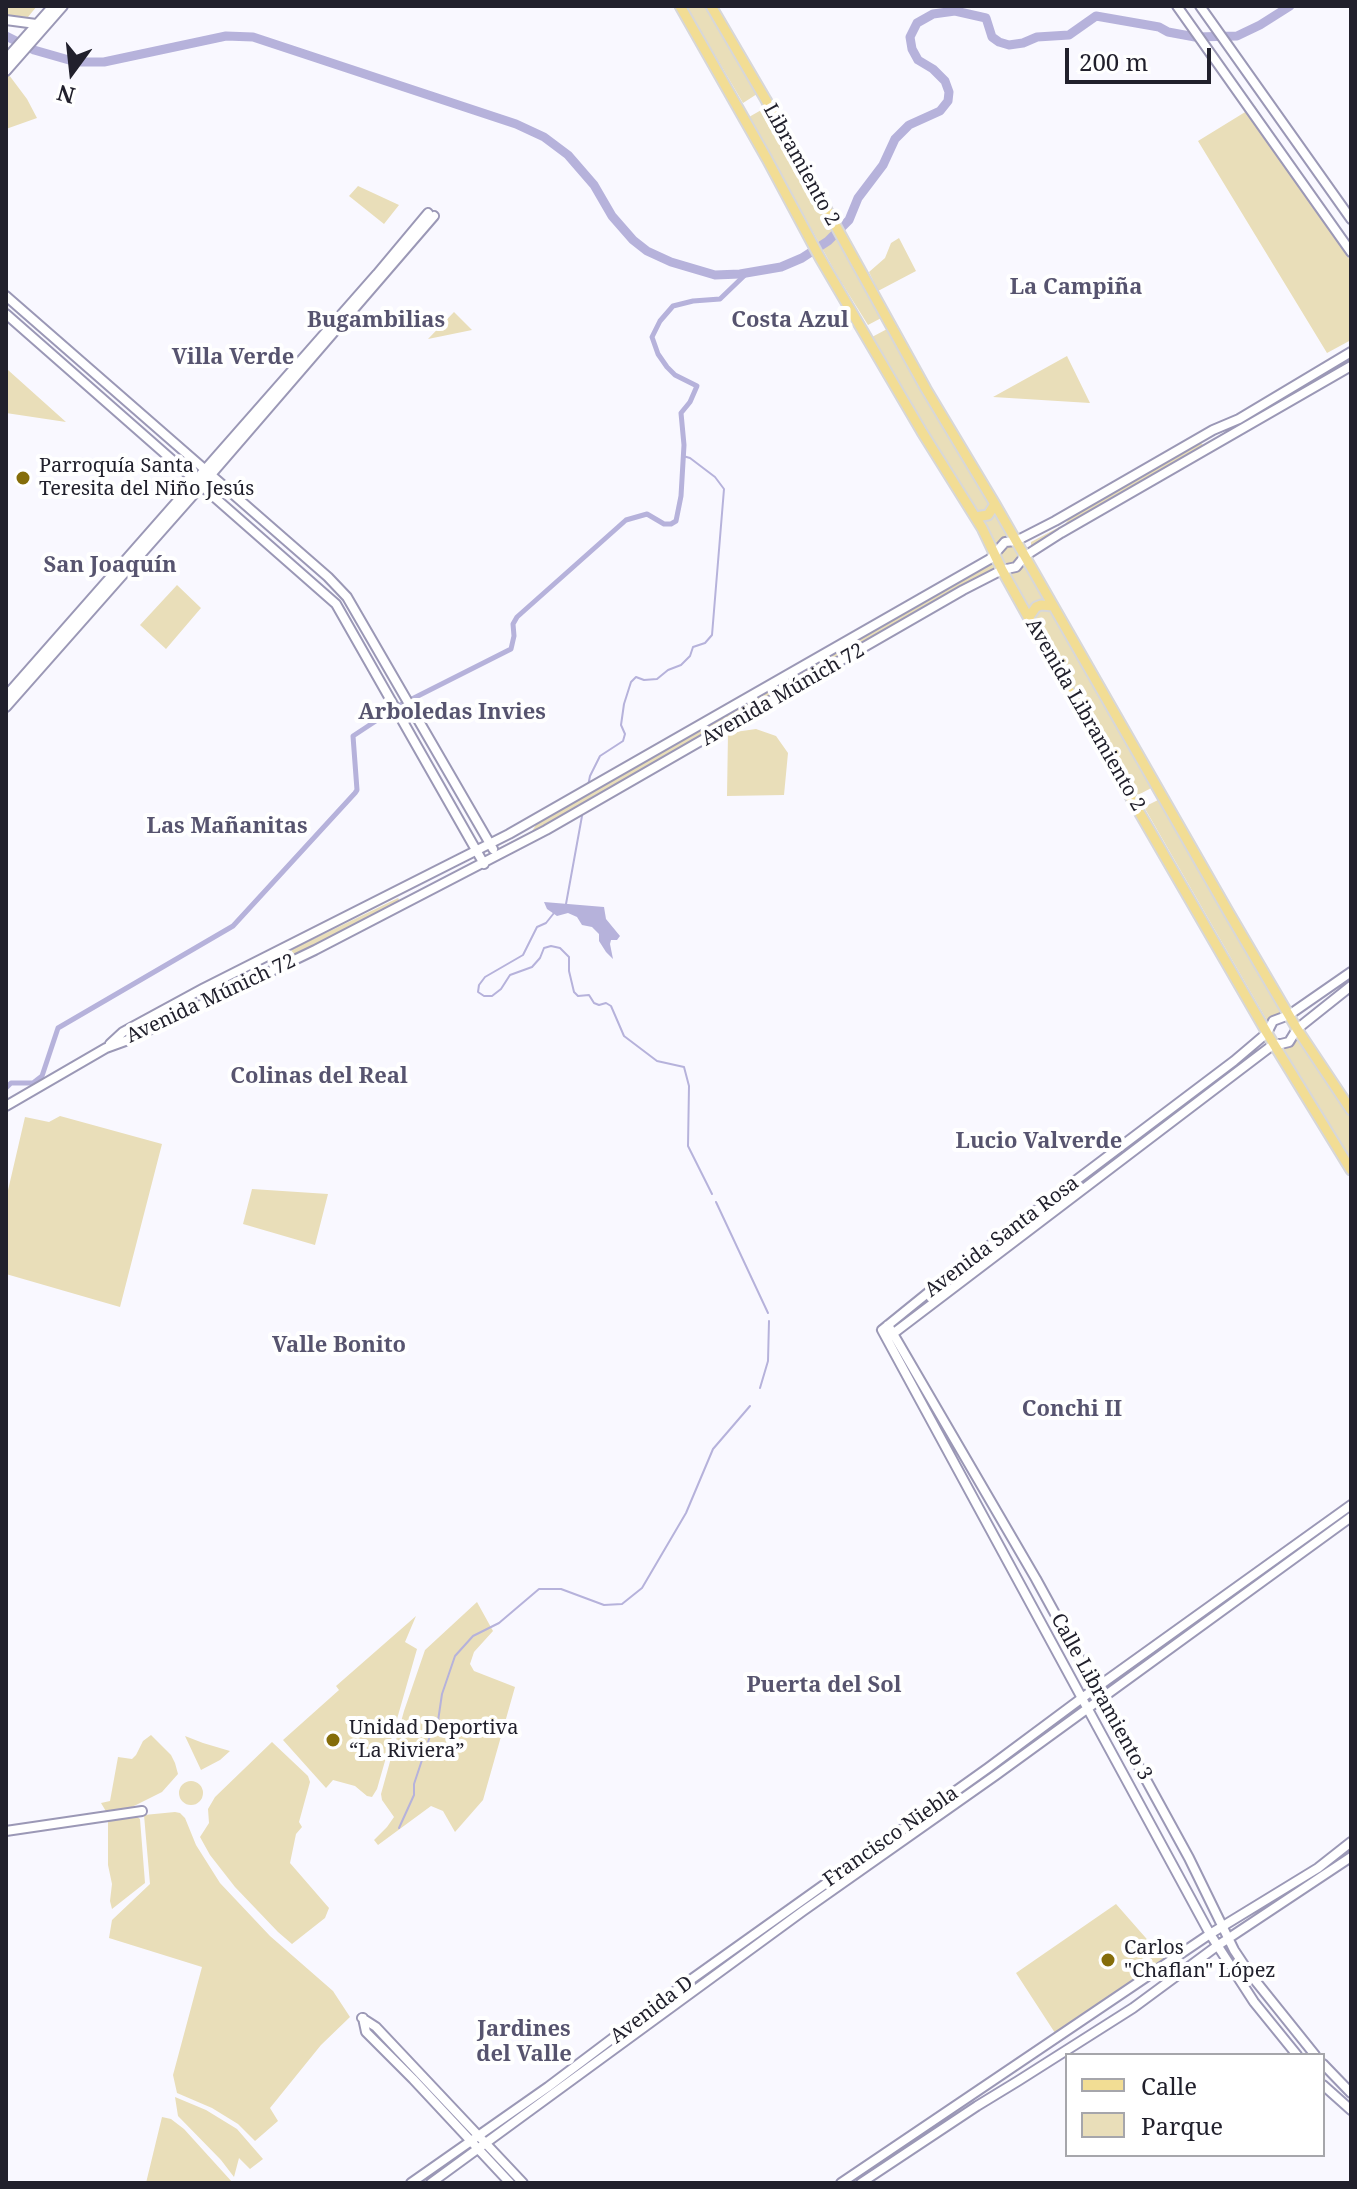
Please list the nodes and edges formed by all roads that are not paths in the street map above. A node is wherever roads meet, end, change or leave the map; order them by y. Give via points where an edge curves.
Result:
1 (53, 6) edge
2 (63, 6) edge
3 (680, 6) edge
4 (711, 6) edge
5 (1200, 6) edge
6 (1180, 10) edge
7 (6, 20) edge
8 (36, 24) junction
9 (31, 37) junction
10 (16, 54) junction
11 (6, 59) edge
12 (6, 71) edge
13 (431, 214) dead end
14 (1351, 219) edge
15 (1351, 252) edge
16 (820, 258) joint
17 (6, 296) edge
18 (6, 314) edge
19 (891, 325) joint
20 (1351, 352) edge
21 (1351, 366) edge
22 (207, 473) junction
23 (199, 482) junction
24 (995, 504) junction
25 (975, 517) junction
26 (1016, 541) junction
27 (994, 555) junction
28 (1025, 556) junction
29 (1002, 570) junction
30 (1053, 606) junction
31 (1029, 617) junction
32 (6, 696) edge
33 (6, 707) edge
34 (608, 779) junction
35 (590, 788) junction
36 (602, 799) junction
37 (491, 845) junction
38 (477, 852) junction
39 (497, 857) junction
40 (484, 864) junction
41 (1351, 972) edge
42 (1351, 986) edge
43 (204, 988) junction
44 (216, 997) junction
45 (1289, 1015) junction
46 (1297, 1029) junction
47 (1267, 1033) junction
48 (1274, 1044) junction
49 (106, 1048) junction
50 (6, 1106) edge
51 (1351, 1110) edge
52 (1351, 1170) edge
53 (888, 1332) junction
54 (1351, 1505) edge
55 (1351, 1517) edge
56 (1096, 1689) junction
57 (1082, 1698) junction
58 (1101, 1699) junction
59 (1087, 1708) junction
60 (1156, 1795) junction
61 (1139, 1803) junction
62 (142, 1811) dead end
63 (6, 1831) edge
64 (1351, 1842) edge
65 (1351, 1857) edge
66 (786, 1912) joint
67 (789, 1921) joint
68 (1223, 1927) junction
69 (1210, 1934) junction
70 (1229, 1938) junction
71 (1217, 1946) junction
72 (1295, 2053) edge
73 (1313, 2053) edge
74 (1325, 2066) edge
75 (1325, 2087) edge
76 (1351, 2093) edge
77 (1351, 2110) edge
78 (483, 2139) junction
79 (470, 2141) junction
80 (478, 2149) junction
81 (411, 2183) edge
82 (431, 2183) edge
83 (510, 2183) edge
84 (523, 2183) edge
85 (841, 2183) edge
86 (861, 2183) edge

1 - 8 street
2 - 9 street
3 - 16 main road, Libramiento 2
4 - 19 main road, Libramiento 2
5 - 14 street
6 - 15 street
7 - 8 street
8 - 9 street
9 - 10 street
10 - 11 street
10 - 12 street
13 - 22 street
16 - 25 main road, Avenida Libramiento 2
17 - 22 street
18 - 23 street
19 - 24 main road, Avenida Libramiento 2
20 - 26 street, Avenida Múnich 72
21 - 28 street, Avenida Múnich 72
22 - 23 street
22 - 37 street via 347,597
23 - 32 street
23 - 33 street
23 - 38 street via 336,604
24 - 25 main road via 988,515
24 - 26 main road, Avenida Libramiento 2
25 - 27 main road, Avenida Libramiento 2
26 - 27 street, Avenida Múnich 72 via 1001,544
26 - 28 main road, Avenida Libramiento 2
27 - 29 main road, Avenida Libramiento 2
27 - 34 street, Avenida Múnich 72
28 - 29 street, Avenida Múnich 72 via 1016,567
28 - 30 main road, Avenida Libramiento 2
29 - 31 main road, Avenida Libramiento 2
29 - 36 street, Avenida Múnich 72
30 - 31 main road via 1036,607
30 - 45 main road, Avenida Libramiento 2
31 - 47 main road, Avenida Libramiento 2
34 - 35 street, Avenida Múnich 72
34 - 36 street
35 - 36 street
35 - 37 street, Avenida Múnich 72
36 - 39 street, Avenida Múnich 72
37 - 38 street, Avenida Múnich 72
37 - 39 street
38 - 40 street
38 - 43 street, Avenida Múnich 72
39 - 40 street, Avenida Múnich 72
40 - 44 street, Avenida Múnich 72
41 - 45 street, Avenida Santa Rosa
42 - 46 street, Avenida Santa Rosa
43 - 44 street
43 - 49 street, Avenida Múnich 72 via 123,1032
44 - 49 street, Avenida Múnich 72
45 - 46 main road, Avenida Libramiento 2
45 - 47 street, Avenida Santa Rosa via 1273,1021
46 - 48 street, Avenida Santa Rosa via 1289,1042
46 - 51 main road, Avenida Libramiento 2
47 - 48 main road, Avenida Libramiento 2
47 - 53 street, Avenida Santa Rosa via 940,1283
48 - 52 main road, Avenida Libramiento 2
48 - 53 street, Avenida Santa Rosa
49 - 50 street
53 - 56 street, Calle Libramiento 3
53 - 57 street, Calle Libramiento 3
54 - 56 street, Francisco Niebla
55 - 58 street, Francisco Niebla
56 - 57 street, Francisco Niebla
56 - 58 street, Calle Libramiento 3
57 - 59 street, Calle Libramiento 3
57 - 66 street, Francisco Niebla
58 - 59 street, Francisco Niebla
58 - 60 street, Calle Libramiento 3
59 - 61 street, Calle Libramiento 3
59 - 67 street, Francisco Niebla
60 - 61 street
60 - 68 street, Calle Libramiento 3
61 - 69 street, Calle Libramiento 3
62 - 63 street
64 - 68 street
65 - 70 street
66 - 78 street, Avenida D via 518,2107
67 - 78 street, Avenida D
68 - 69 street
68 - 70 street, Calle Libramiento 3
69 - 71 street, Calle Libramiento 3
69 - 85 street
70 - 71 street
70 - 73 street, Calle Libramiento 3 via 1250,1974
71 - 72 street, Calle Libramiento 3
71 - 86 street via 1133,2008
74 - 76 street
75 - 77 street
78 - 79 street
78 - 79 street via 362,2018 366,2032
78 - 80 street
78 - 84 street
79 - 80 street
79 - 81 street
80 - 82 street
80 - 83 street

